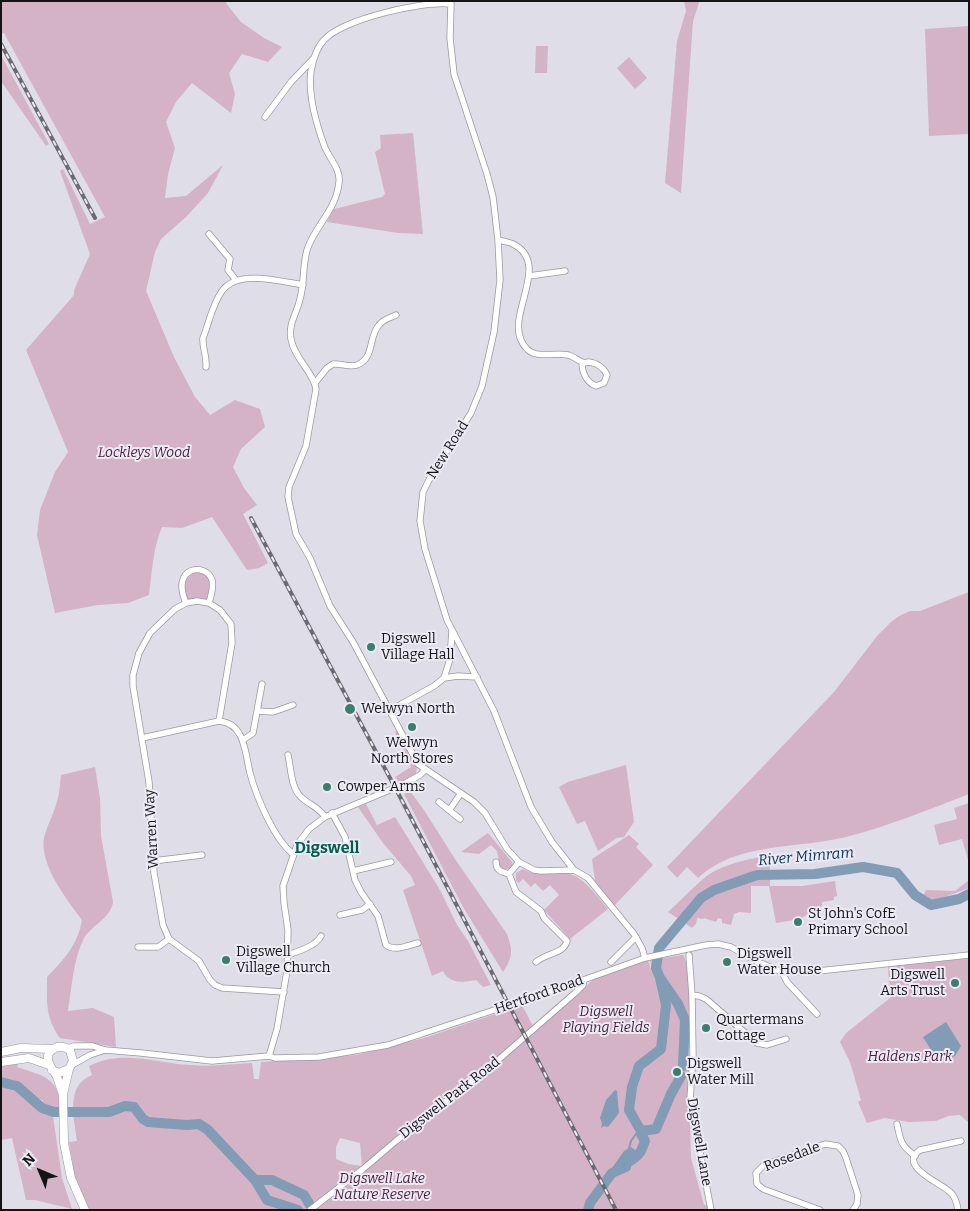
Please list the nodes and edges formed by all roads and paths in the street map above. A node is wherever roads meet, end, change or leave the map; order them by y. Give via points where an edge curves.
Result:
1 (453, 3) edge
2 (314, 58) junction
3 (265, 117) dead end
4 (209, 234) dead end
5 (498, 240) junction
6 (565, 271) dead end
7 (529, 276) junction
8 (236, 280) junction
9 (303, 285) junction
10 (396, 315) dead end
11 (582, 362) junction
12 (206, 367) dead end
13 (315, 383) junction
14 (186, 603) junction
15 (209, 603) junction
16 (452, 629) junction
17 (477, 677) junction
18 (444, 678) junction
19 (262, 684) dead end
20 (293, 705) dead end
21 (258, 711) junction
22 (389, 711) junction
23 (219, 721) junction
24 (142, 738) junction
25 (242, 740) junction
26 (288, 755) dead end
27 (425, 770) junction
28 (461, 793) junction
29 (439, 802) dead end
30 (450, 809) junction
31 (332, 813) junction
32 (325, 817) junction
33 (460, 819) dead end
34 (293, 854) junction
35 (202, 855) dead end
36 (153, 861) junction
37 (391, 862) dead end
38 (496, 862) dead end
39 (519, 862) junction
40 (353, 870) junction
41 (574, 870) junction
42 (509, 874) junction
43 (370, 904) junction
44 (340, 915) dead end
45 (321, 936) dead end
46 (636, 937) junction
47 (169, 939) junction
48 (418, 943) dead end
49 (138, 947) dead end
50 (288, 955) junction
51 (688, 955) dead end
52 (969, 955) edge
53 (644, 958) junction
54 (536, 962) dead end
55 (612, 962) dead end
56 (782, 972) junction
57 (584, 980) junction
58 (284, 992) junction
59 (692, 995) junction
60 (817, 1014) dead end
61 (786, 1039) dead end
62 (67, 1048) junction
63 (53, 1049) junction
64 (105, 1050) junction
65 (1, 1052) edge
66 (269, 1056) junction
67 (1, 1062) edge
68 (50, 1067) junction
69 (71, 1067) junction
70 (63, 1098) junction
71 (897, 1124) dead end
72 (961, 1141) dead end
73 (915, 1156) junction
74 (84, 1210) edge
75 (310, 1210) edge
76 (710, 1210) edge
77 (820, 1210) edge
78 (853, 1210) edge
79 (958, 1210) edge

1 - 2 street via 419,2 359,18 330,34
1 - 5 street, New Road via 450,36 454,74 487,174
2 - 3 street
2 - 9 street via 310,80 312,106 340,181 334,202 308,247
4 - 8 street via 230,259 228,270
5 - 7 street via 513,244 526,257
5 - 16 street, New Road via 498,308 482,386 471,413 423,492 420,510 422,536
6 - 7 street
7 - 11 street via 518,331 522,344 535,354 569,355
8 - 9 street via 247,278
8 - 12 street via 222,290 202,338
9 - 13 street via 290,339
10 - 13 street via 378,326 366,358 350,366 333,364
11 - 11 street via 603,369 607,375 604,383 596,386 589,382
13 - 22 street via 316,397 306,446 289,487 288,503 296,534 330,606
14 - 15 street
14 - 15 street via 181,582 187,573 196,569 206,572 212,579
14 - 24 street, Warren Way via 156,626 139,653 133,686
15 - 23 street via 228,618 233,636
16 - 17 street, New Road
16 - 18 street via 449,668
17 - 18 street
17 - 41 street, New Road via 494,711 531,807
18 - 22 street
19 - 21 street
20 - 21 street via 273,712
21 - 25 street via 254,733
22 - 27 street via 418,764
23 - 24 street
23 - 25 street via 233,727
24 - 36 street, Warren Way via 149,782
25 - 34 street via 262,806 284,845
26 - 32 street via 297,793 319,808
27 - 28 street
27 - 31 street via 404,784
28 - 30 street
28 - 39 street via 485,813 502,843
29 - 30 street
30 - 33 street
31 - 32 street
31 - 40 street via 345,837
32 - 34 street via 305,833
34 - 50 street via 283,886
35 - 36 street
36 - 47 street, Warren Way via 161,916
37 - 40 street
38 - 42 street via 500,871
39 - 41 street via 534,870
39 - 42 street
40 - 43 street via 355,880
41 - 46 street, New Road via 591,881
42 - 54 street via 516,892 541,911 567,941 562,949
43 - 44 street via 362,910
43 - 48 street via 378,916 388,946 396,948
45 - 50 street via 313,944
46 - 53 street, New Road
46 - 55 street
47 - 49 street via 158,947
47 - 58 street via 199,961 210,980 222,988
50 - 58 street
51 - 59 street, Digswell Lane
52 - 56 street, Hertford Road
53 - 56 street, Hertford Road via 718,944
53 - 57 street, Hertford Road
56 - 60 street via 787,982
57 - 66 street, Hertford Road via 388,1045 319,1056
57 - 75 street, Digswell Park Road via 584,985 497,1061
58 - 66 street
59 - 61 street via 706,999 757,1042 768,1045
59 - 76 street, Digswell Lane via 693,1074 690,1100
62 - 63 main road
62 - 64 street, Hertford Road via 93,1046
62 - 69 main road via 72,1054
63 - 65 main road via 22,1048
63 - 68 main road via 49,1054
64 - 66 street, Hertford Road via 212,1061
64 - 69 street, Hertford Road
67 - 68 main road via 29,1058
68 - 69 main road via 63,1072
68 - 70 main road
69 - 70 main road
70 - 74 main road via 64,1143 71,1178
71 - 73 street via 902,1144
72 - 73 street via 920,1150
73 - 79 street via 916,1167 950,1192
77 - 78 street, Rosedale via 764,1189 757,1184 756,1172 764,1165 824,1144 835,1145 843,1151 857,1189 858,1199

